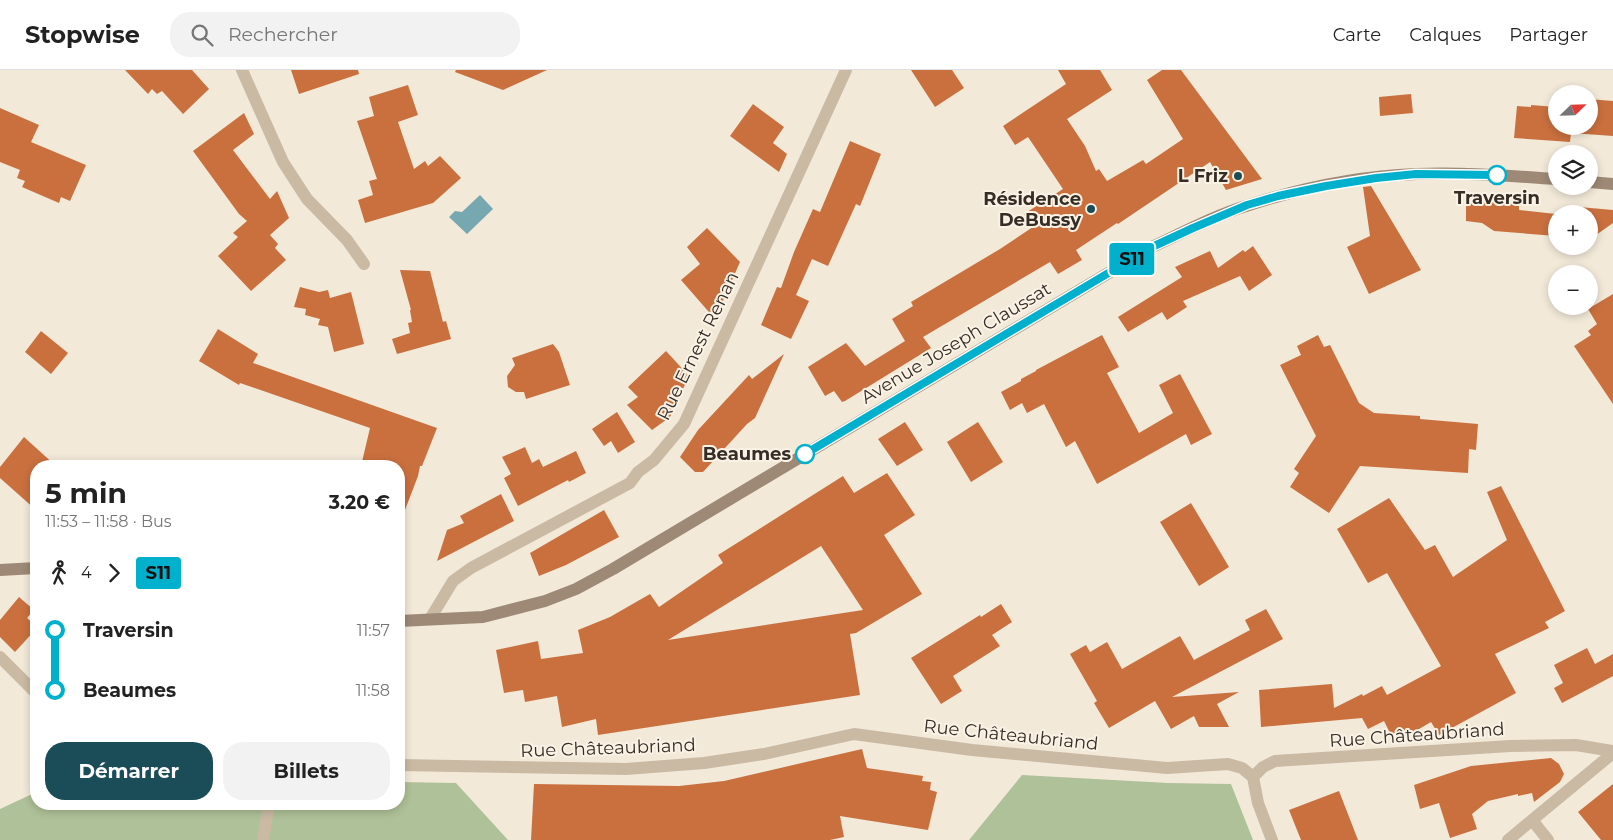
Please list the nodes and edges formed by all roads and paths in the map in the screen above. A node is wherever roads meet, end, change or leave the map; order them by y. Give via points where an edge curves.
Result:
1 (242, 70) edge
2 (846, 70) edge
3 (1548, 179) edge
4 (1598, 183) edge
5 (1613, 184) edge
6 (364, 264) dead end
7 (30, 568) edge
8 (0, 570) edge
9 (430, 619) junction
10 (405, 620) edge
11 (0, 657) edge
12 (30, 686) edge
13 (1613, 752) edge
14 (405, 765) edge
15 (1253, 777) junction
16 (268, 810) edge
17 (1532, 820) junction
18 (263, 840) edge
19 (1272, 840) edge
20 (1508, 840) edge
21 (1548, 840) edge

1 - 6 street via 282,162 307,199 347,240
2 - 9 street, Rue Ernest Renan via 684,424 630,483 470,568 453,581
3 - 9 main road, Avenue Joseph Claussat via 1416,174 1326,186 1247,205 1152,247 576,589 545,601 482,617
4 - 5 main road
7 - 8 main road
9 - 10 main road, Avenue Joseph Claussat
11 - 12 street
13 - 15 street, Rue Châteaubriand via 1576,745 1510,746 1275,761
13 - 17 street
14 - 15 street, Rue Châteaubriand via 636,768 764,754 854,734 972,750 1167,768 1228,764 1242,768
15 - 19 street via 1258,803
16 - 18 street
17 - 20 street
17 - 21 street

